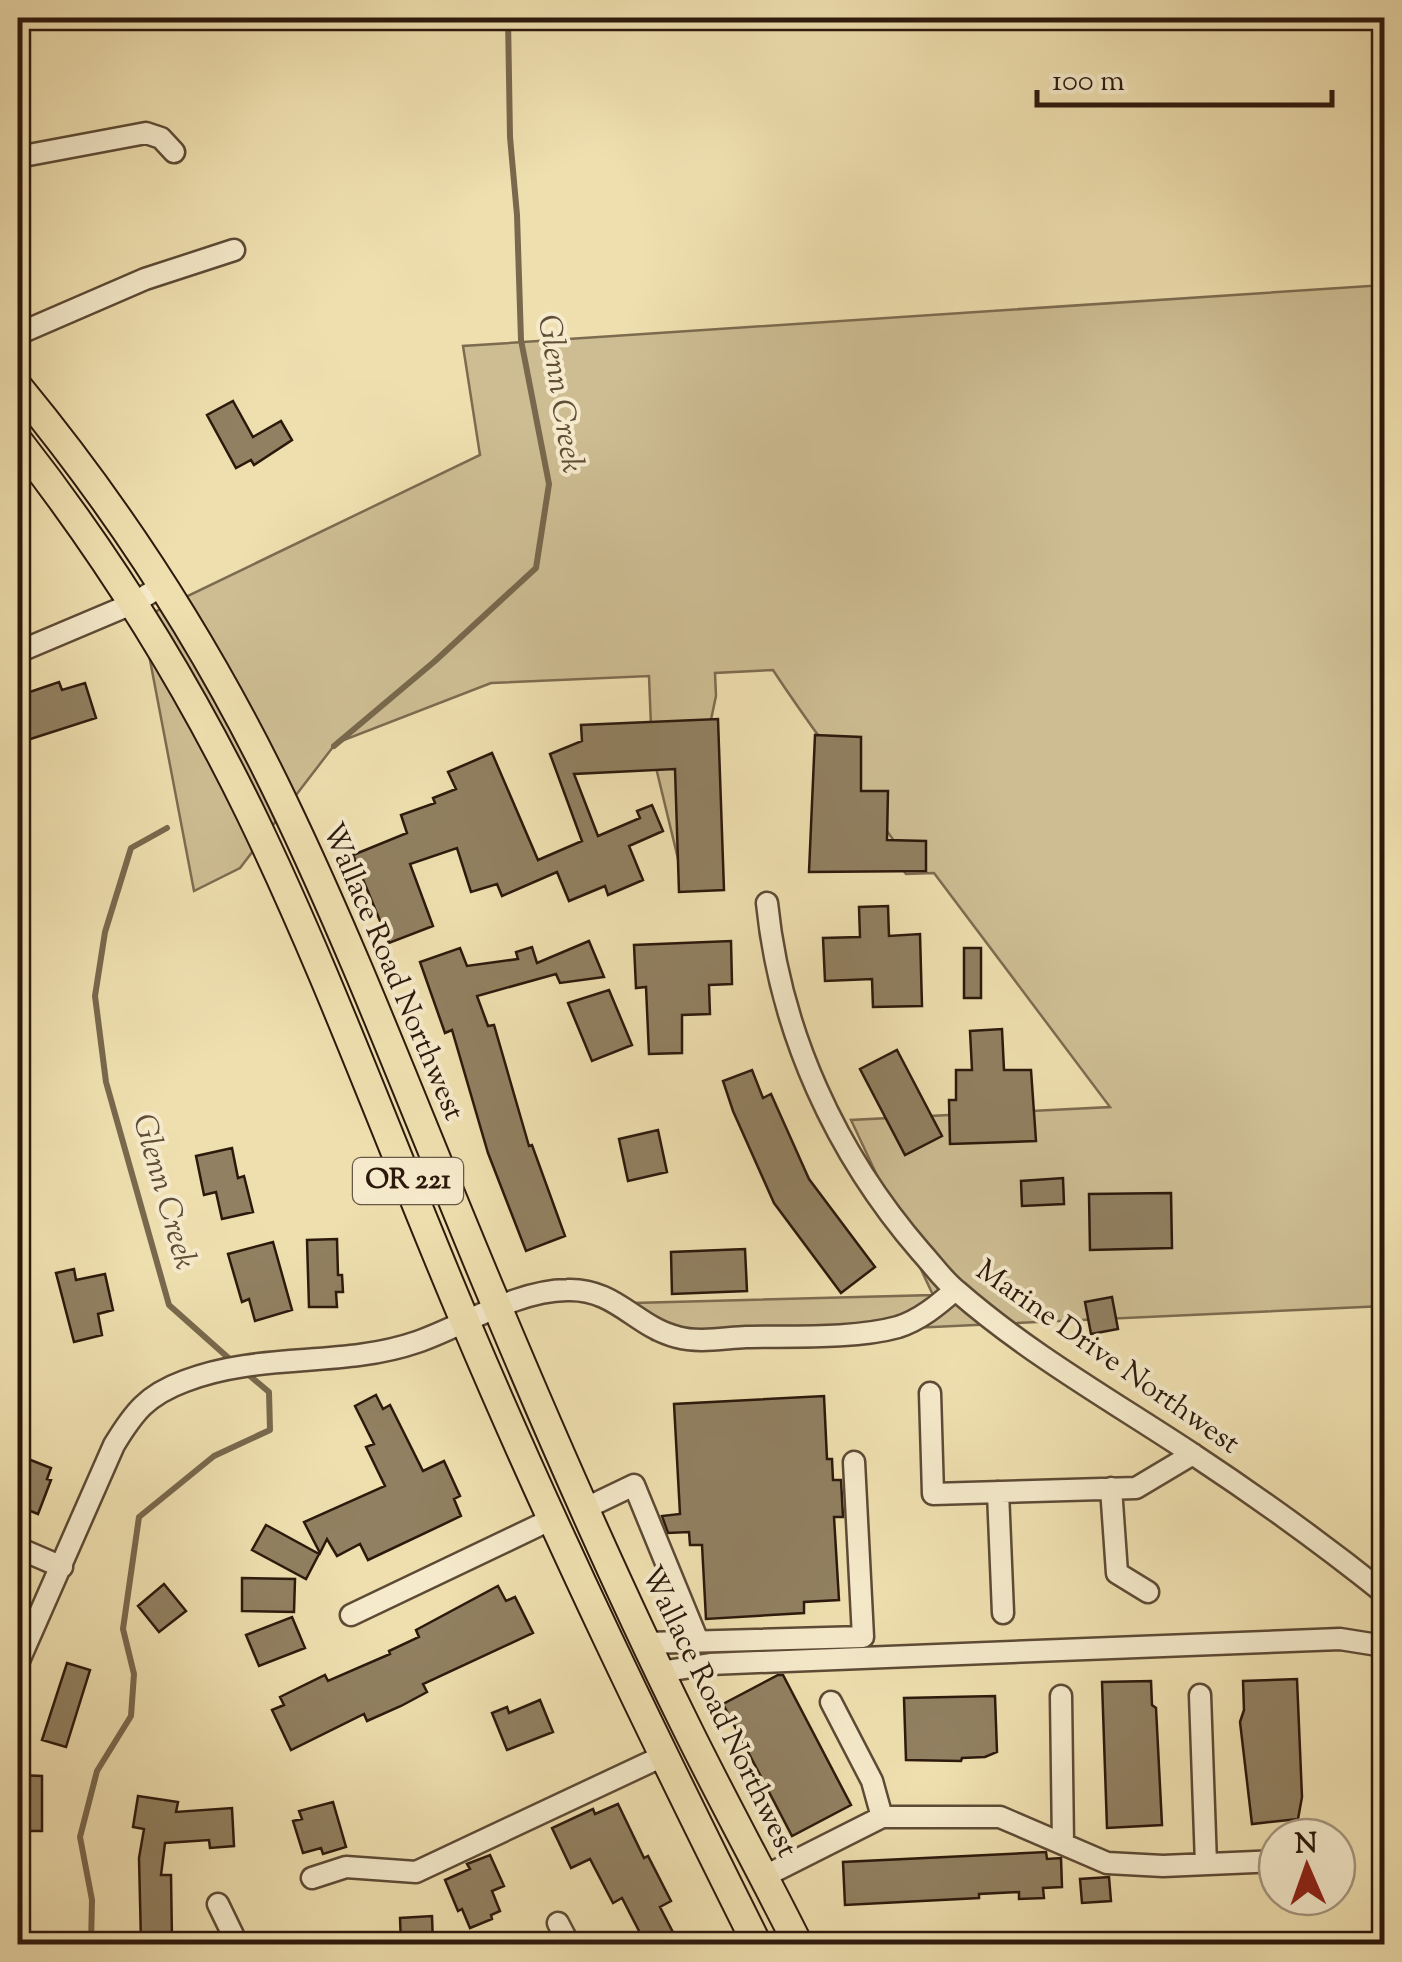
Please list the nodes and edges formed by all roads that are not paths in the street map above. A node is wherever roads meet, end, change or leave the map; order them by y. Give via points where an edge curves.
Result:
1 (174, 152) dead end
2 (18, 157) edge
3 (234, 250) dead end
4 (18, 334) edge
5 (18, 387) edge
6 (18, 441) edge
7 (162, 584) junction
8 (134, 603) junction
9 (18, 652) edge
10 (767, 903) dead end
11 (955, 1290) junction
12 (497, 1308) junction
13 (465, 1321) junction
14 (930, 1393) dead end
15 (1193, 1454) junction
16 (854, 1462) dead end
17 (1111, 1488) junction
18 (998, 1492) junction
19 (584, 1509) junction
20 (550, 1520) junction
21 (18, 1548) edge
22 (62, 1567) junction
23 (1148, 1592) dead end
24 (1384, 1593) edge
25 (1003, 1612) dead end
26 (351, 1615) dead end
27 (698, 1641) junction
28 (646, 1643) junction
29 (1384, 1646) edge
30 (21, 1655) edge
31 (660, 1672) junction
32 (1200, 1695) dead end
33 (1060, 1696) dead end
34 (832, 1702) dead end
35 (663, 1756) junction
36 (882, 1817) junction
37 (1063, 1844) junction
38 (1257, 1862) edge
39 (1206, 1864) junction
40 (312, 1878) dead end
41 (764, 1878) junction
42 (218, 1904) dead end
43 (558, 1923) dead end
44 (234, 1944) edge
45 (569, 1944) edge
46 (757, 1944) edge
47 (798, 1944) edge

1 - 2 street via 146,133
3 - 4 street via 145,279
5 - 7 main road, Wallace Road Northwest / OR 221
6 - 8 main road, OR 221
7 - 8 street
7 - 12 main road, Wallace Road Northwest / OR 221 via 282,798
8 - 9 street
8 - 13 main road, OR 221 via 250,812
10 - 11 street, Marine Drive Northwest via 784,1000 824,1104 866,1180
11 - 12 street via 898,1327 802,1336 679,1338 612,1299 567,1290
11 - 15 street, Marine Drive Northwest via 1095,1393
12 - 13 street
12 - 19 main road, Wallace Road Northwest / OR 221
13 - 20 main road, OR 221
13 - 22 street via 381,1353 260,1364 161,1391 134,1412 114,1445
14 - 18 street via 933,1494
15 - 17 street via 1136,1488
15 - 24 street, Marine Drive Northwest
16 - 27 street via 862,1636
17 - 18 street
17 - 23 street via 1118,1573
18 - 25 street
19 - 27 street via 634,1485
19 - 28 main road, Wallace Road Northwest / OR 221
20 - 26 street
20 - 35 main road, OR 221
21 - 22 street
22 - 30 street
27 - 28 street
28 - 31 main road, Wallace Road Northwest / OR 221
29 - 31 street via 1340,1639 710,1664
31 - 41 main road, Wallace Road Northwest / OR 221
32 - 39 street
33 - 37 street
34 - 36 street
35 - 40 street via 416,1872 346,1867
35 - 46 main road, OR 221
36 - 37 street via 1000,1817
36 - 41 street
37 - 39 street via 1108,1863
38 - 39 street
41 - 47 main road, Wallace Road Northwest / OR 221
42 - 44 street
43 - 45 street

